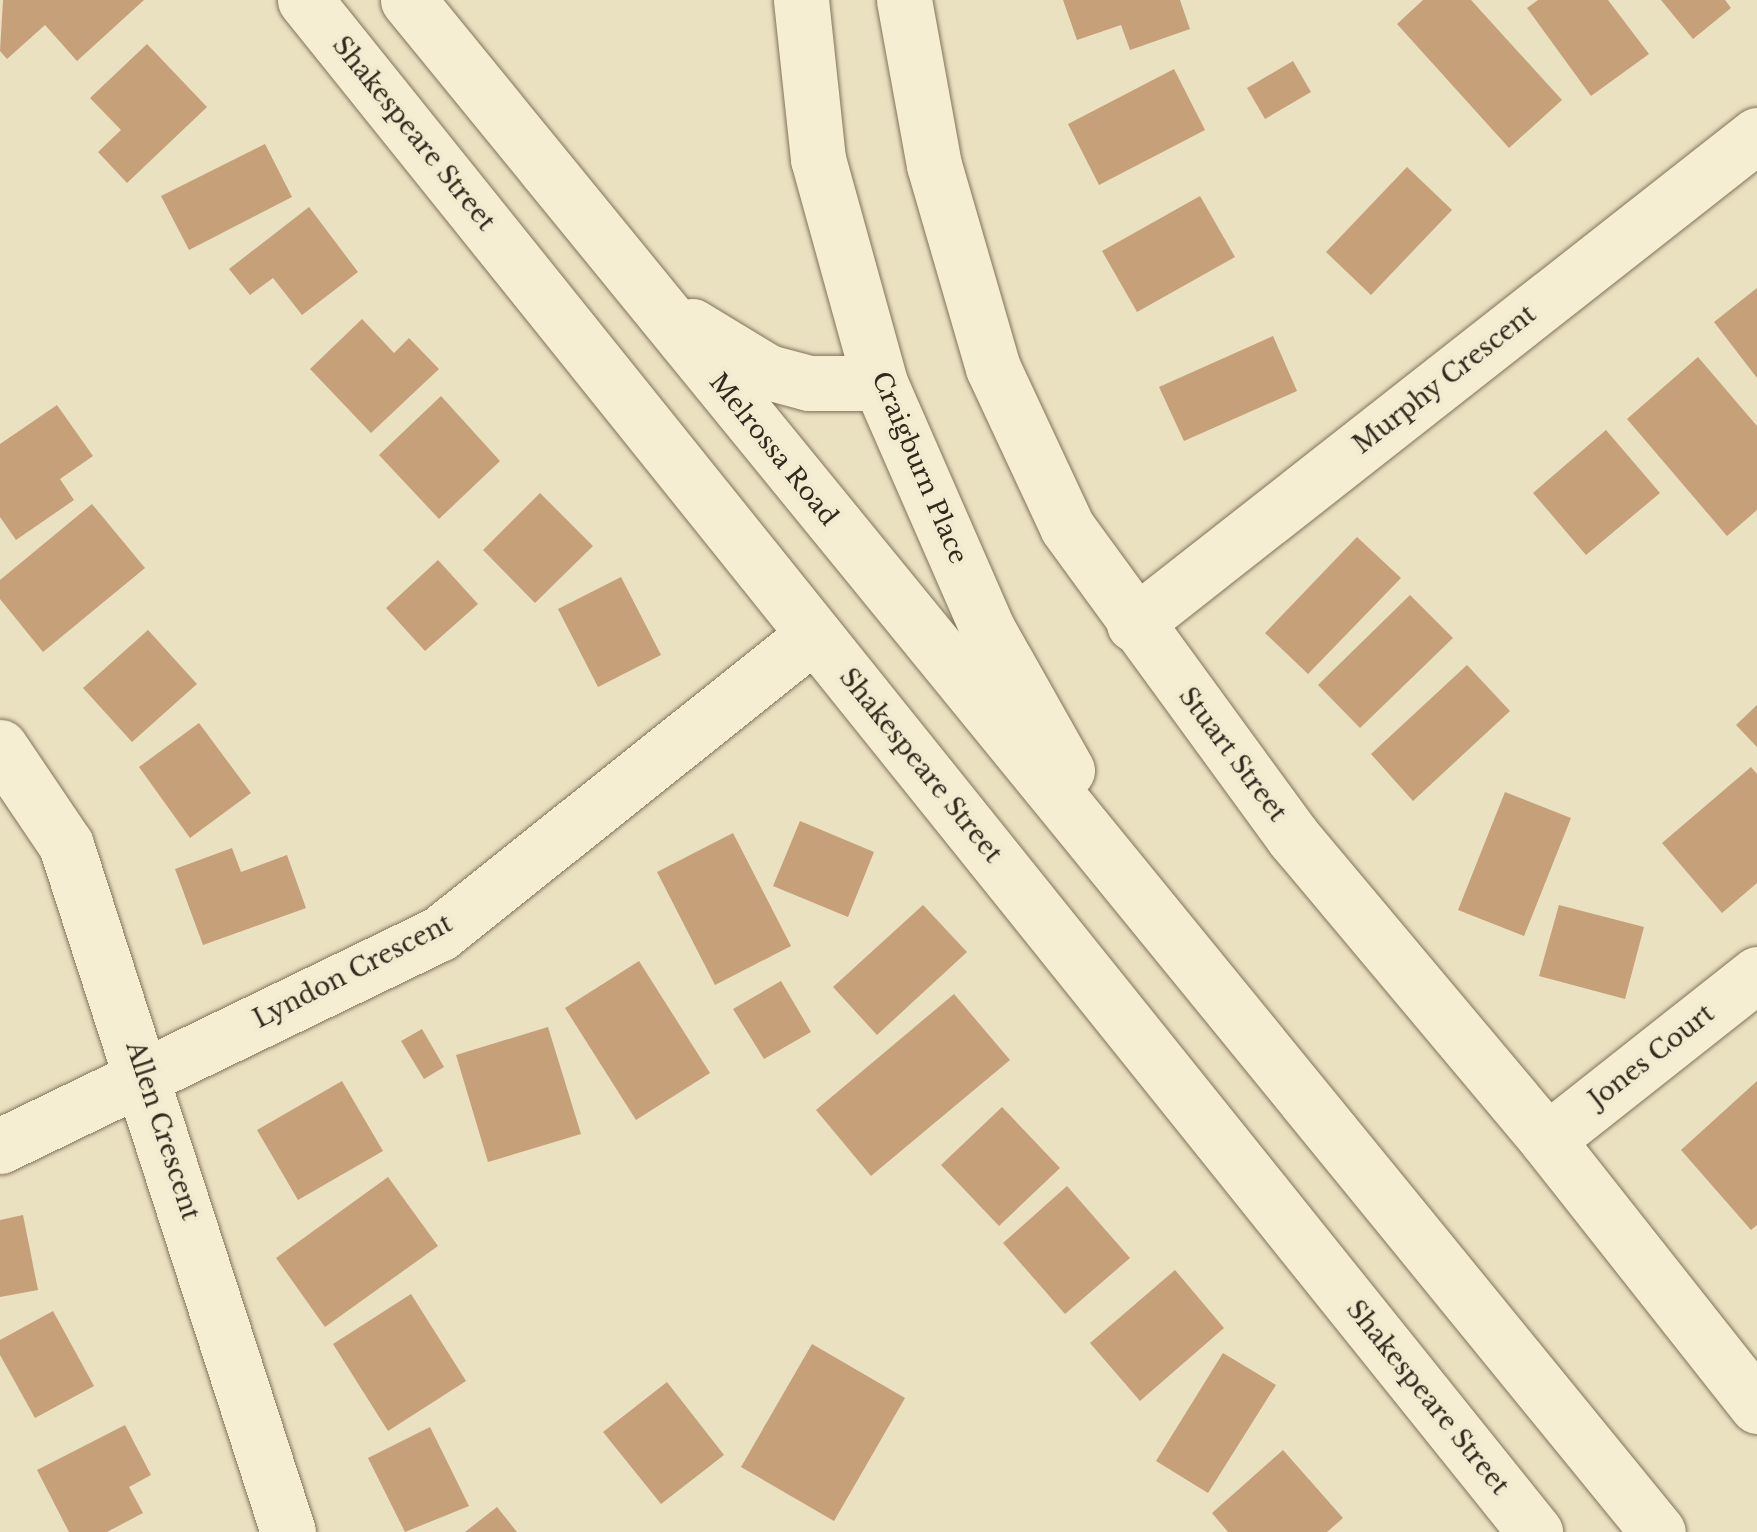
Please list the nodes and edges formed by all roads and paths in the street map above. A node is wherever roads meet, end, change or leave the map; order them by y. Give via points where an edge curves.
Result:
1 (305, 0) edge
2 (408, 0) edge
3 (801, 0) edge
4 (904, 0) edge
5 (1757, 135) edge
6 (641, 289) junction
7 (880, 383) junction
8 (1134, 624) junction
9 (814, 635) junction
10 (0, 747) edge
11 (1140, 899) junction
12 (1757, 974) edge
13 (145, 1076) junction
14 (1547, 1140) junction
15 (0, 1146) edge
16 (1757, 1406) edge
17 (288, 1532) edge
18 (1535, 1532) edge
19 (1658, 1532) edge

1 - 9 street, Shakespeare Street
2 - 6 street, Melrossa Road
3 - 7 street, Craigburn Place via 818,159
4 - 8 street, Stuart Street via 934,165 993,368 1067,527
5 - 8 street, Murphy Crescent
6 - 7 street via 730,354 768,372 809,383
6 - 11 street, Melrossa Road
7 - 11 street, Craigburn Place via 988,630
8 - 14 street, Stuart Street via 1294,837
9 - 13 street, Lyndon Crescent via 440,934
9 - 18 street, Shakespeare Street
10 - 13 street, Allen Crescent via 66,845
11 - 19 street
12 - 14 street, Jones Court
13 - 15 street, Lyndon Crescent
13 - 17 street, Allen Crescent
14 - 16 street, Stuart Street

